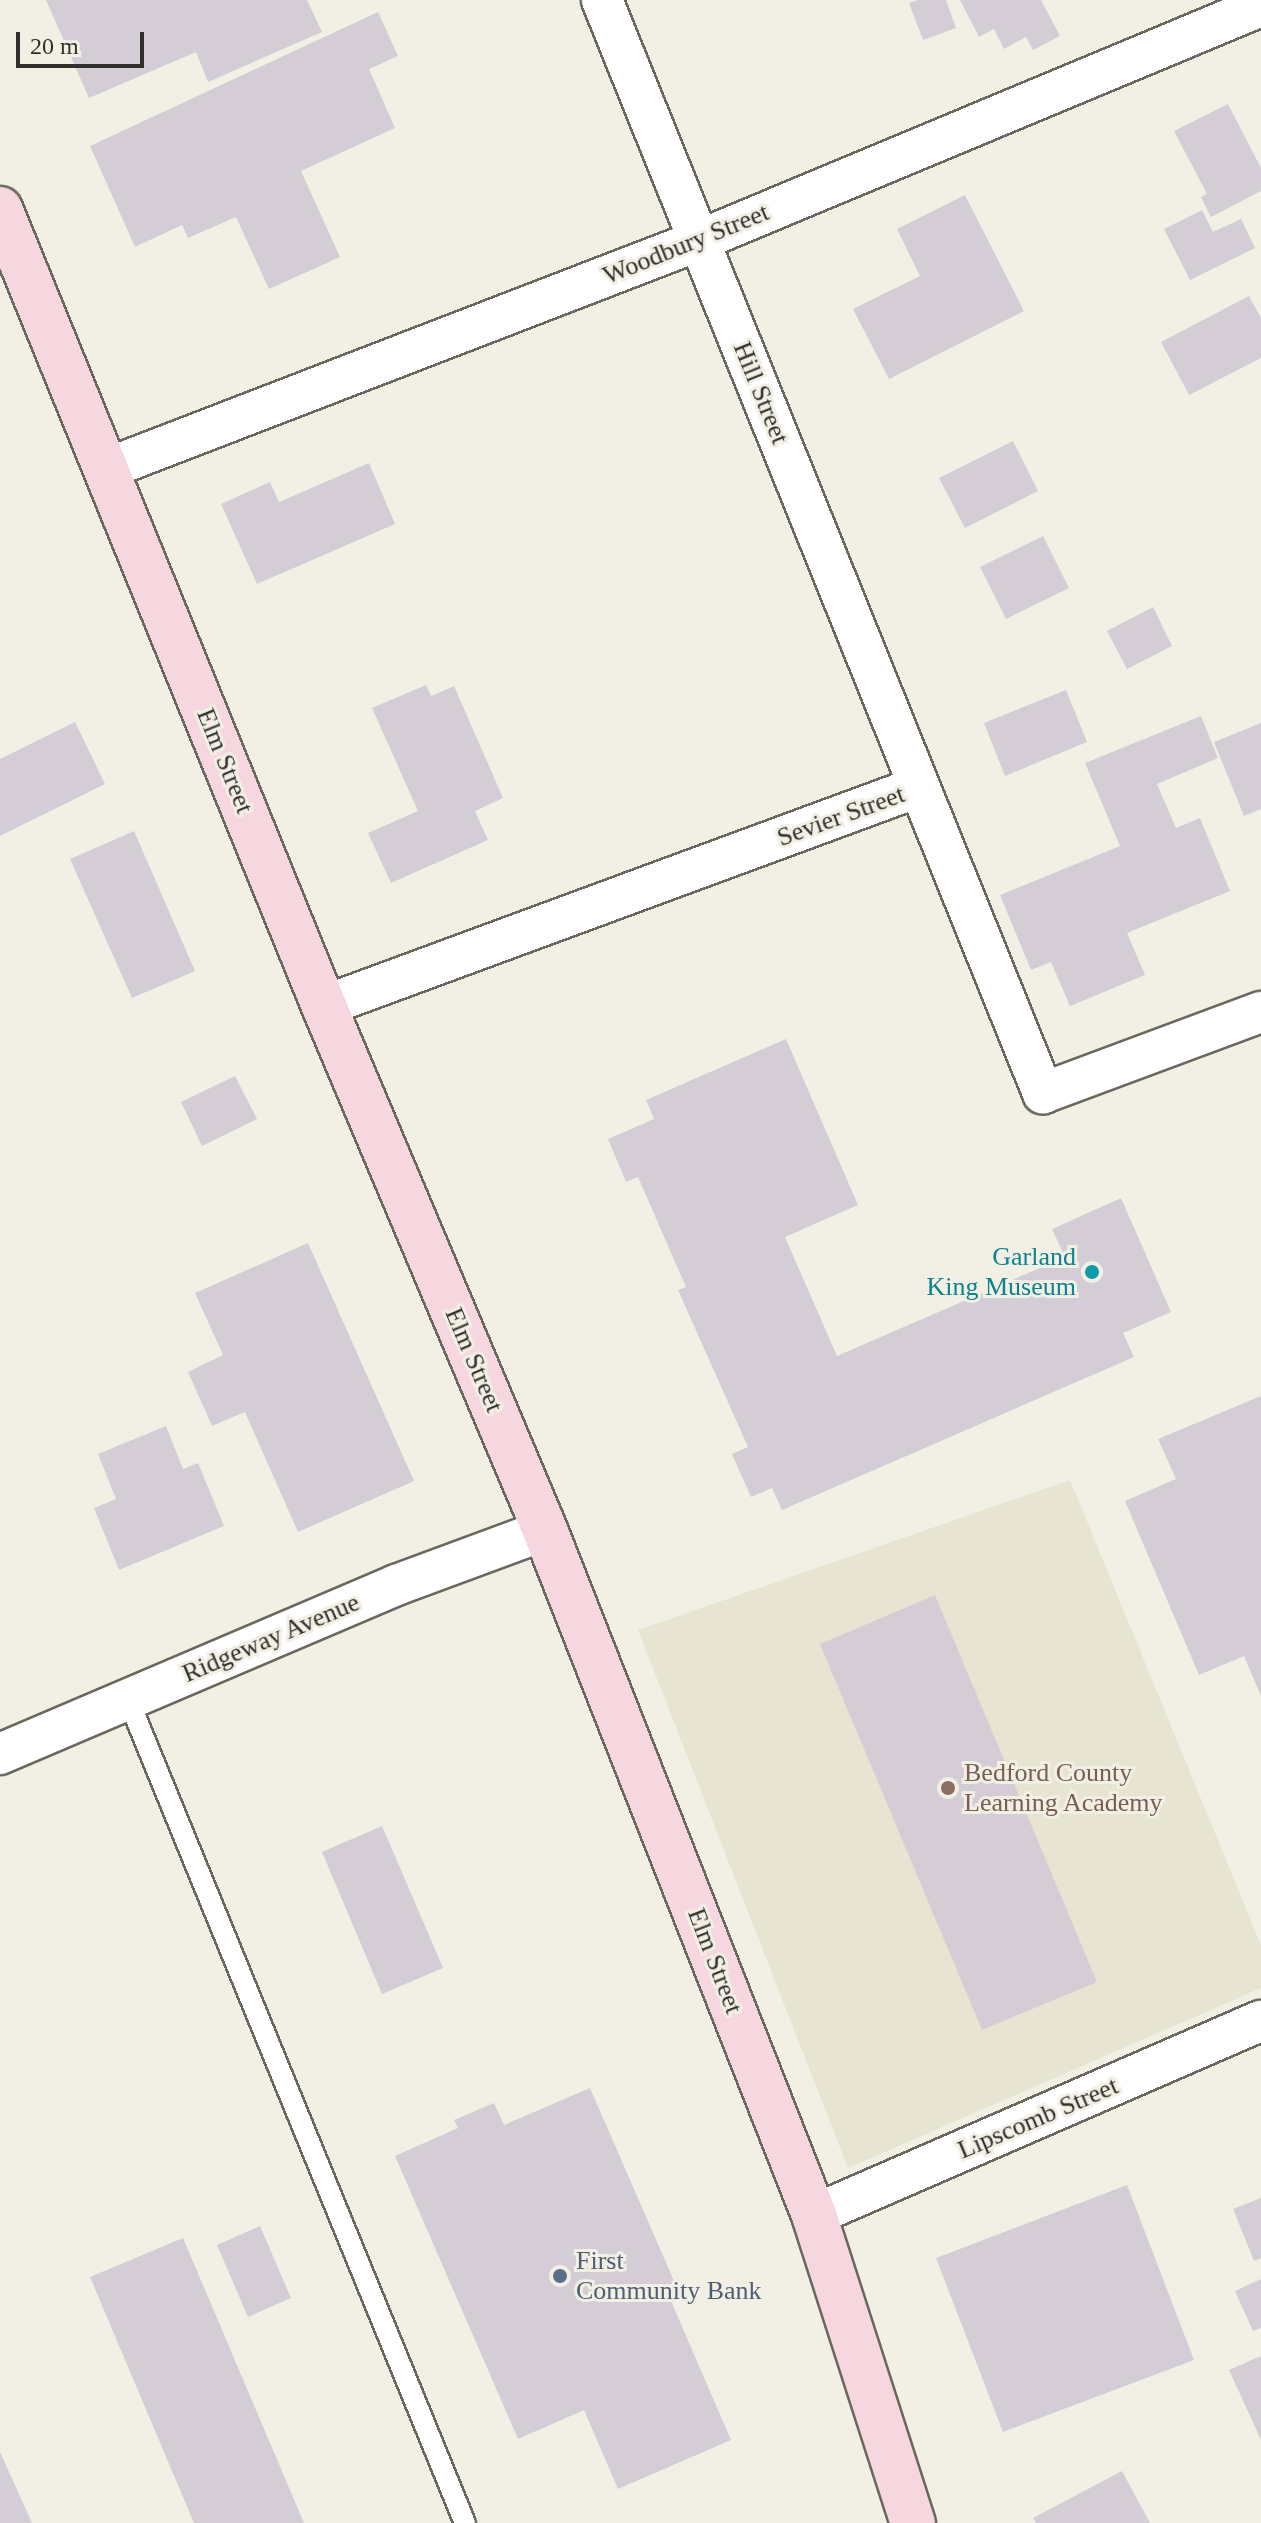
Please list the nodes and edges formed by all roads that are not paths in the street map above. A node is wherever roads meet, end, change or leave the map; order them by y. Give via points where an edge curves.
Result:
1 (602, 0) edge
2 (1250, 6) edge
3 (0, 209) edge
4 (700, 240) junction
5 (106, 469) junction
6 (918, 787) junction
7 (324, 1006) junction
8 (1261, 1012) edge
9 (545, 1530) junction
10 (128, 1699) junction
11 (0, 1754) edge
12 (1261, 2021) edge
13 (814, 2215) junction
14 (465, 2523) edge
15 (913, 2523) edge

1 - 4 street, Hill Street
2 - 4 street, Woodbury Street
3 - 5 main road, Elm Street
4 - 5 street, Woodbury Street
4 - 6 street, Hill Street
5 - 7 main road, Elm Street
6 - 7 street, Sevier Street
6 - 8 street, Sevier Street via 1043,1093
7 - 9 main road, Elm Street
9 - 10 street, Ridgeway Avenue via 396,1585
9 - 13 main road, Elm Street
10 - 11 street, Ridgeway Avenue
10 - 14 lane
12 - 13 street, Lipscomb Street
13 - 15 main road, Elm Street

